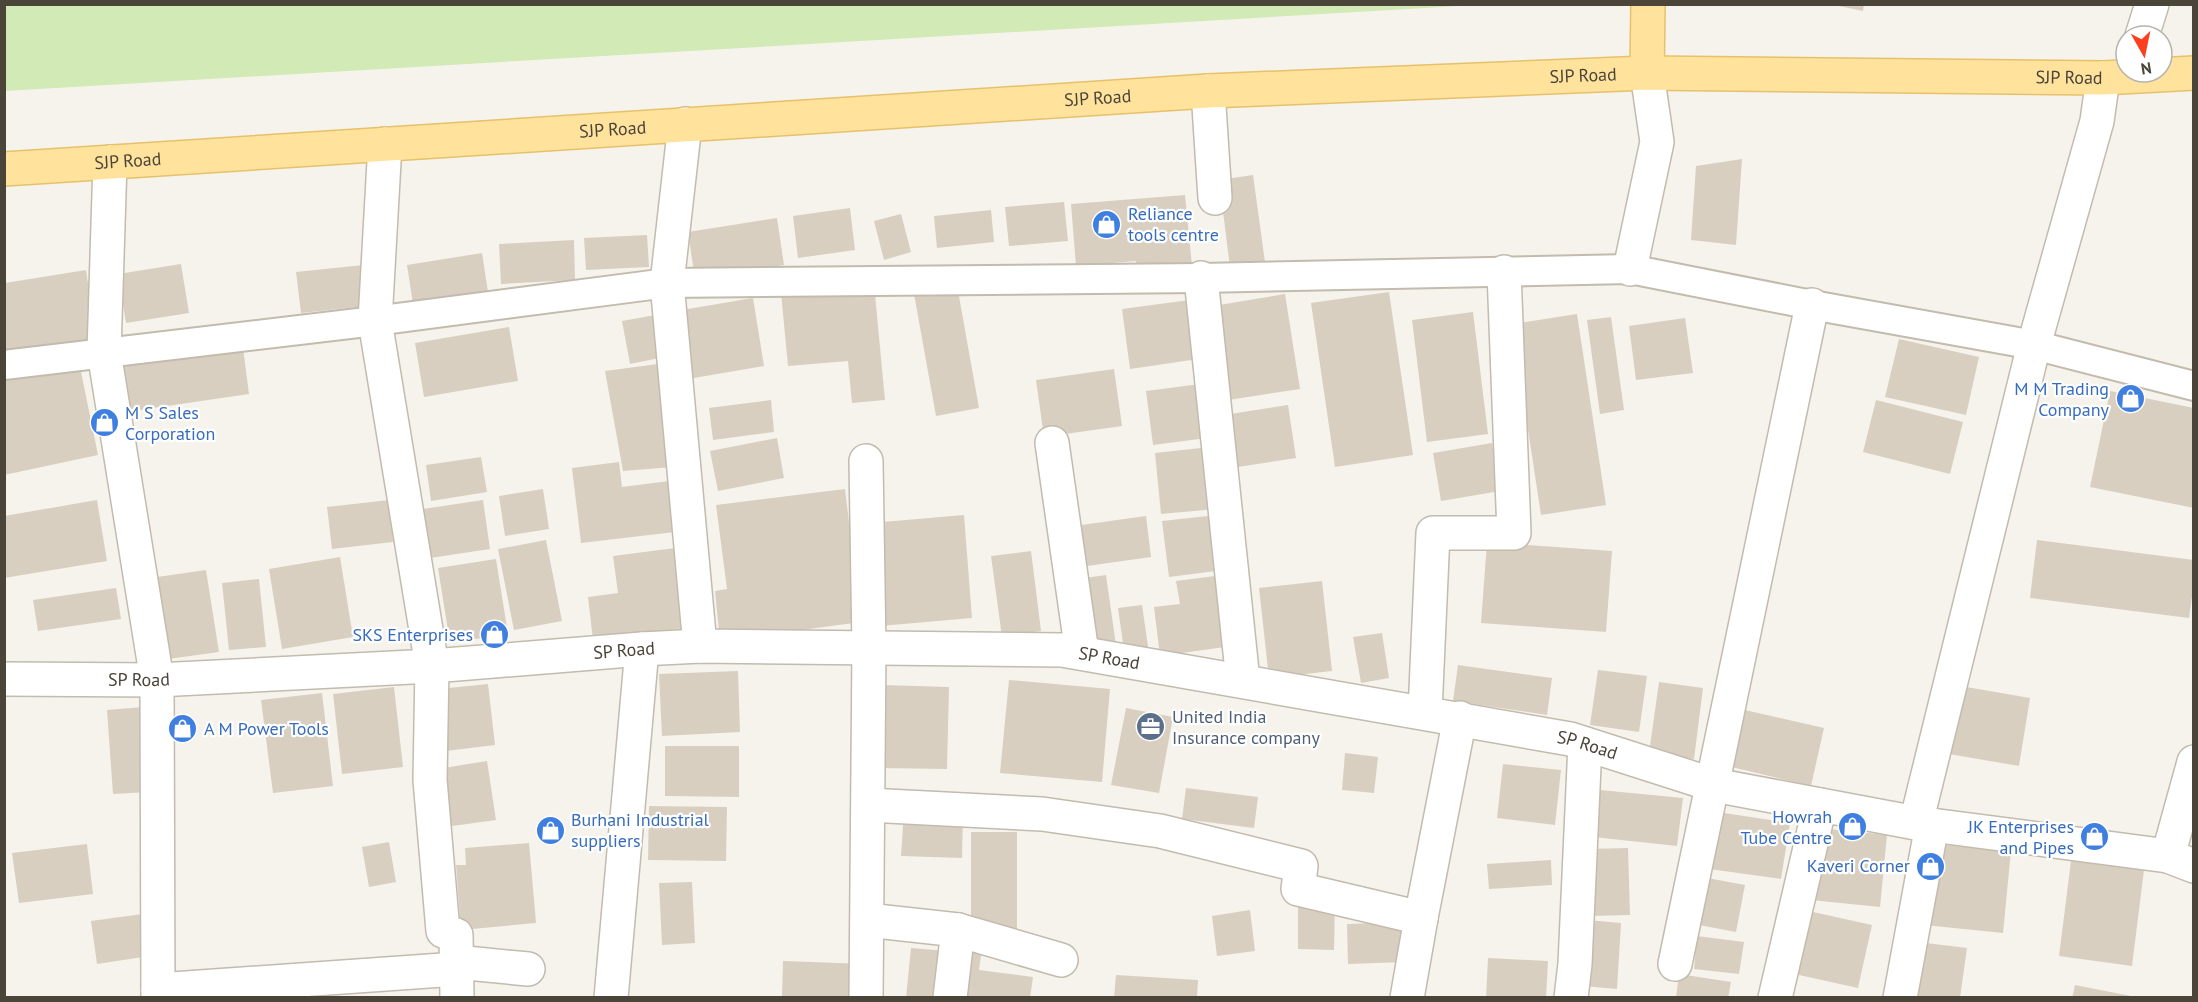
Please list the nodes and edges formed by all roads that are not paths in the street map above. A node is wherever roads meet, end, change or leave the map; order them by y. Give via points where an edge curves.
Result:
1 (1648, 4) edge
2 (2152, 4) edge
3 (2146, 24) edge
4 (1647, 73) junction
5 (2193, 73) edge
6 (2174, 74) edge
7 (2114, 75) edge
8 (2116, 84) edge
9 (1208, 91) junction
10 (685, 124) junction
11 (385, 144) junction
12 (110, 162) junction
13 (4, 169) edge
14 (1215, 198) dead end
15 (1630, 269) junction
16 (1504, 272) junction
17 (1201, 278) junction
18 (667, 283) junction
19 (1812, 305) junction
20 (375, 321) junction
21 (2034, 345) junction
22 (104, 352) junction
23 (4, 364) edge
24 (2193, 386) edge
25 (1052, 443) dead end
26 (866, 461) dead end
27 (700, 646) junction
28 (869, 647) junction
29 (642, 649) junction
30 (1082, 653) junction
31 (432, 666) junction
32 (4, 679) edge
33 (157, 680) junction
34 (1243, 681) junction
35 (1425, 712) junction
36 (1461, 718) junction
37 (1585, 744) junction
38 (2193, 762) edge
39 (1714, 785) junction
40 (868, 805) junction
41 (1820, 805) junction
42 (1924, 824) junction
43 (2181, 861) edge
44 (1420, 918) junction
45 (867, 920) junction
46 (958, 930) junction
47 (1061, 960) dead end
48 (1675, 964) dead end
49 (528, 969) dead end
50 (457, 976) edge
51 (158, 994) edge
52 (871, 997) edge
53 (611, 998) edge
54 (950, 998) edge
55 (1407, 998) edge
56 (1571, 998) edge
57 (1775, 998) edge
58 (1899, 998) edge

1 - 4 main road
2 - 3 street
4 - 7 main road, SJP Road
4 - 9 main road, SJP Road
4 - 15 street via 1657,142
5 - 6 main road, SJP Road
8 - 21 street via 2097,121
9 - 10 main road, SJP Road
9 - 14 street
10 - 11 main road, SJP Road
10 - 18 street
11 - 12 main road, SJP Road
11 - 20 street
12 - 13 main road, SJP Road
12 - 22 street
15 - 16 street
15 - 19 street
16 - 17 street
16 - 35 street via 1514,533 1433,533
17 - 18 street
17 - 34 street
18 - 20 street
18 - 27 street
19 - 21 street
19 - 39 street
20 - 22 street
20 - 31 street
21 - 24 street
21 - 42 street
22 - 23 street
22 - 33 street
25 - 30 street
26 - 28 street
27 - 28 street, SP Road
27 - 29 street, SP Road
28 - 30 street, SP Road
28 - 40 street
29 - 31 street, SP Road
29 - 53 street
30 - 34 street, SP Road
31 - 33 street, SP Road
31 - 50 street via 430,780 443,931 456,935
32 - 33 street, SP Road
33 - 51 street
34 - 35 street, SP Road
35 - 36 street, SP Road
36 - 37 street, SP Road
36 - 44 street
37 - 39 street, SP Road
37 - 56 street
38 - 43 street
39 - 41 street, SP Road
39 - 48 street
40 - 44 street via 1042,814 1160,831 1300,866 1298,889
40 - 45 street
41 - 42 street, SP Road
41 - 57 street
42 - 43 street, SP Road
42 - 58 street
44 - 55 street
45 - 46 street
45 - 52 street
46 - 47 street
46 - 54 street
49 - 50 street
50 - 51 street

